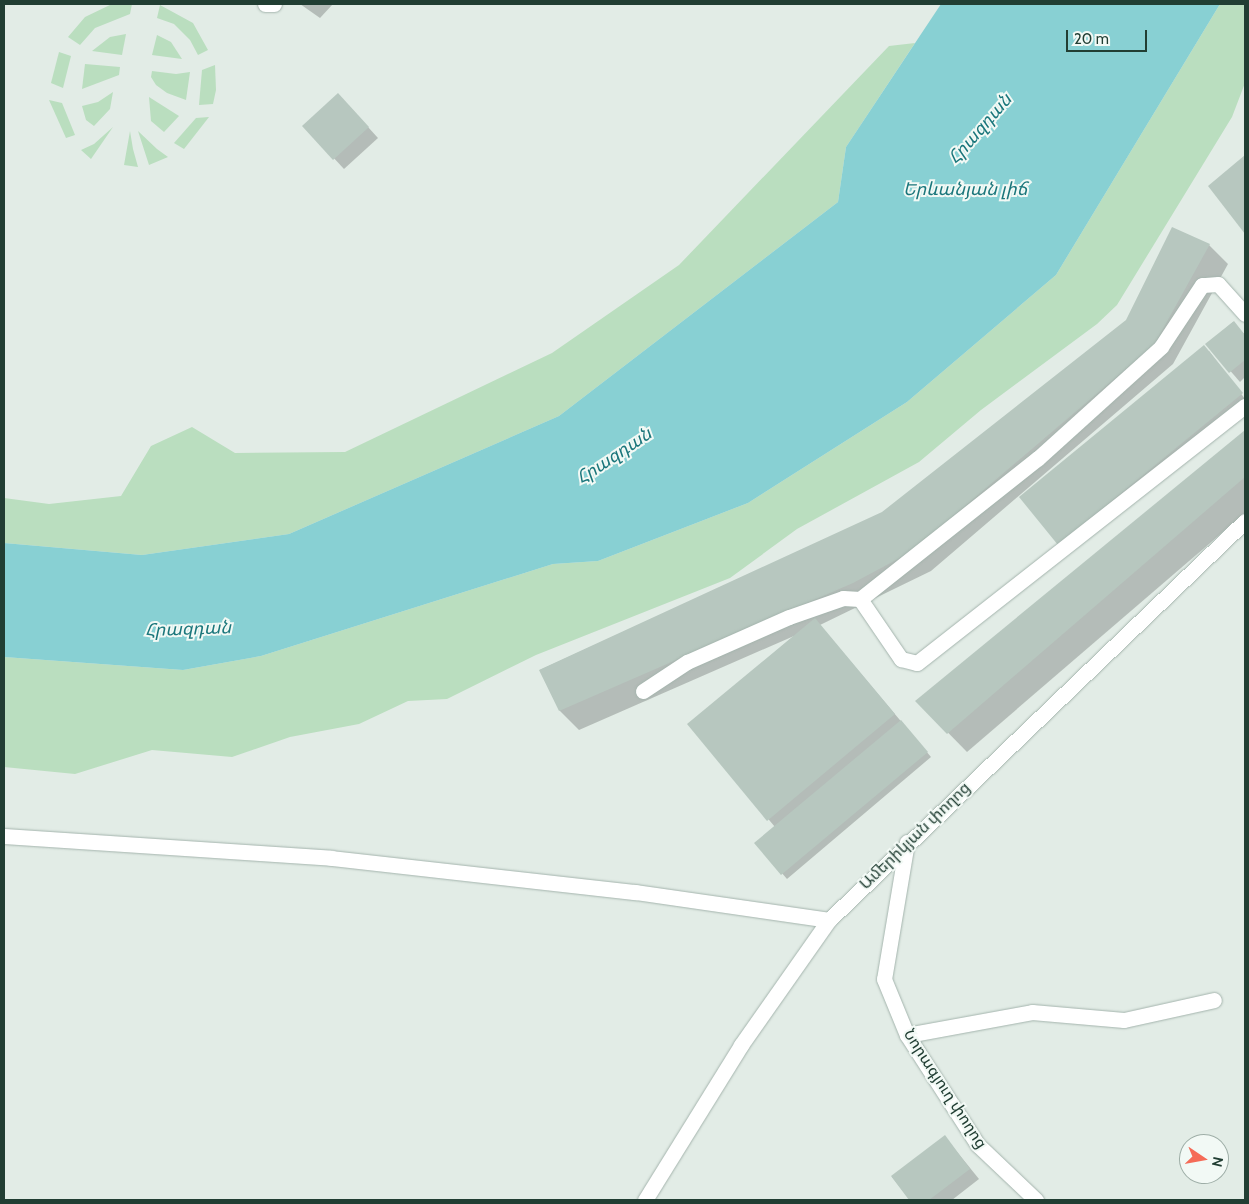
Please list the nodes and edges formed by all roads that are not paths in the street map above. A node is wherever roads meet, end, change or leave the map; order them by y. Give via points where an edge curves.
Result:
1 (265, 4) edge
2 (274, 4) edge
3 (1245, 314) edge
4 (1245, 406) edge
5 (1245, 522) edge
6 (860, 599) junction
7 (643, 691) dead end
8 (4, 836) edge
9 (907, 842) junction
10 (829, 920) junction
11 (1214, 1000) dead end
12 (907, 1035) junction
13 (644, 1200) edge
14 (1036, 1200) edge

1 - 2 street
3 - 6 street via 1218,284 1202,285 1161,347 1038,458
4 - 6 street via 917,663 901,659
5 - 9 street, Ամերիկյան փողոց
6 - 7 street via 842,598 789,617 687,662
8 - 10 street via 331,858 635,892
9 - 10 street, Ամերիկյան փողոց
9 - 12 street, Նորագյուղ փողոց via 884,979
10 - 13 street, Ամերիկյան փողոց via 740,1045
11 - 12 street via 1124,1020 1032,1012
12 - 14 street, Նորագյուղ փողոց via 978,1145

